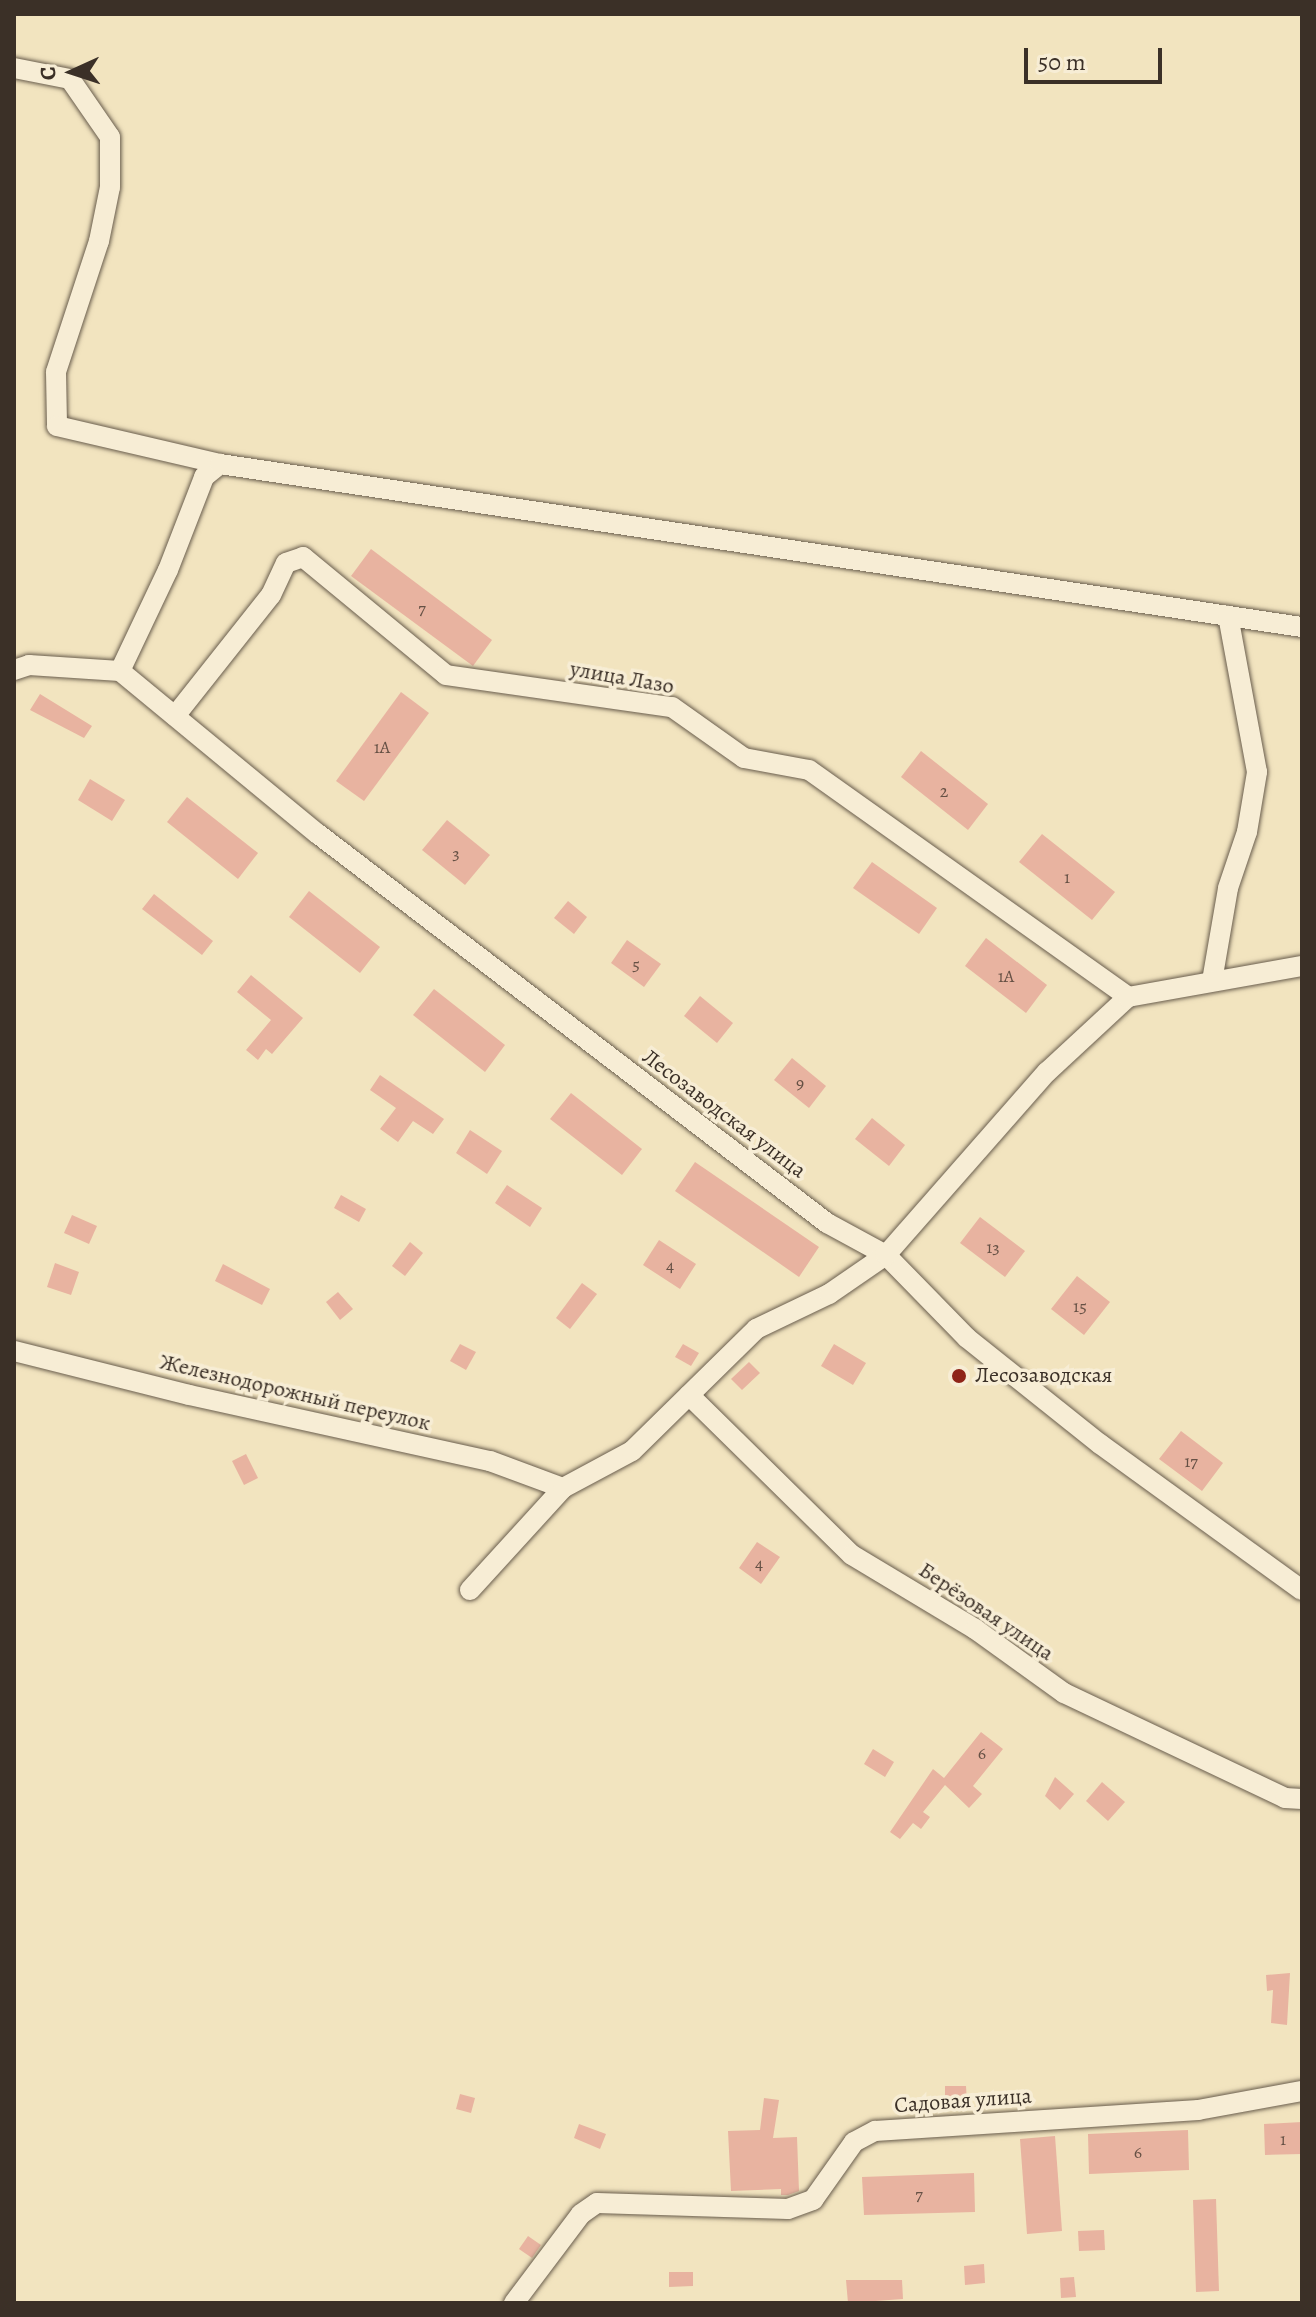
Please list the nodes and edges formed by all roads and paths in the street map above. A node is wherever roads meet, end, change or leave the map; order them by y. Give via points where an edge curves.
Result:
1 (14, 68) edge
2 (220, 464) junction
3 (1228, 616) junction
4 (1302, 627) edge
5 (14, 670) edge
6 (120, 671) junction
7 (175, 716) junction
8 (1302, 966) edge
9 (1212, 981) junction
10 (1128, 997) junction
11 (886, 1255) junction
12 (14, 1351) edge
13 (689, 1395) junction
14 (563, 1488) junction
15 (470, 1590) dead end
16 (1302, 1590) edge
17 (1302, 1799) edge
18 (1302, 2091) edge
19 (514, 2303) edge

1 - 2 street via 70,79 110,137 110,187 99,241 56,372 57,426
2 - 3 street
2 - 6 street via 204,477
3 - 4 street
3 - 9 street via 1257,772
5 - 6 street via 29,665
6 - 7 street, Лесозаводская улица
7 - 10 street, улица Лазо via 271,595 286,563 303,557 446,675 672,707 744,758 809,770
7 - 11 street, Лесозаводская улица via 318,834 827,1223
8 - 9 street
9 - 10 street
10 - 11 street via 1047,1072
11 - 13 street via 829,1294 756,1329
11 - 16 street, Лесозаводская улица via 967,1338 1100,1444
12 - 14 street, Железнодорожный переулок via 490,1461
13 - 14 street via 632,1451
13 - 17 street, Берёзовая улица via 852,1555 975,1629 1064,1693 1285,1798
14 - 15 street
18 - 19 street, Садовая улица via 1198,2110 875,2131 854,2142 813,2200 788,2209 597,2203 581,2214

